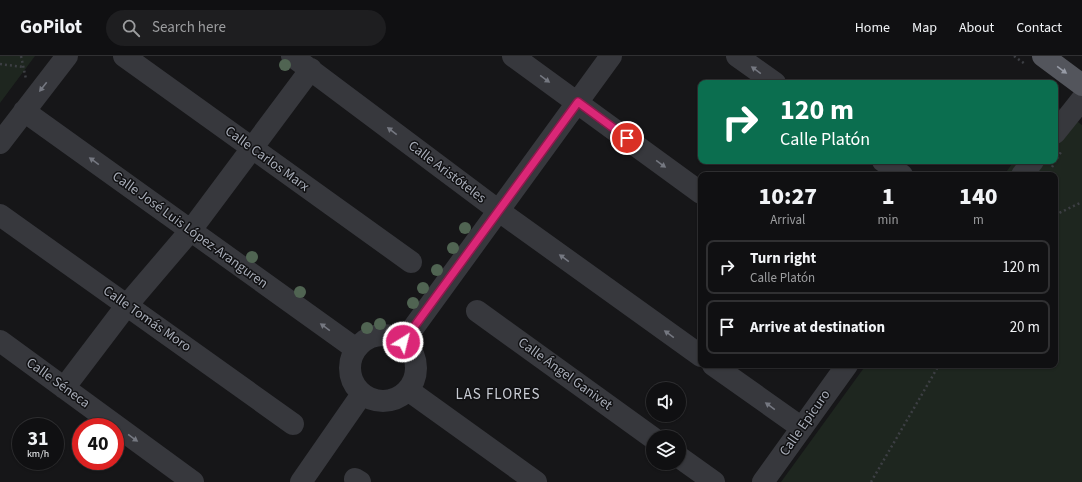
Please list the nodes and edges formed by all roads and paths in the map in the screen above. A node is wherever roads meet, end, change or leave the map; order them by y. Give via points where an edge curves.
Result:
1 (67, 56) edge
2 (124, 56) edge
3 (292, 56) edge
4 (513, 56) edge
5 (611, 56) edge
6 (737, 56) edge
7 (1043, 56) edge
8 (0, 64) edge
9 (23, 67) dead end
10 (311, 69) junction
11 (771, 80) edge
12 (1082, 85) edge
13 (1082, 99) edge
14 (578, 102) junction
15 (24, 111) junction
16 (1058, 129) edge
17 (0, 143) edge
18 (253, 148) junction
19 (887, 164) edge
20 (1031, 164) edge
21 (898, 172) edge
22 (1024, 172) edge
23 (698, 191) edge
24 (1082, 202) edge
25 (499, 211) junction
26 (1058, 214) edge
27 (0, 215) edge
28 (191, 230) junction
29 (411, 262) dead end
30 (127, 305) junction
31 (477, 311) dead end
32 (0, 341) edge
33 (403, 342) junction
34 (356, 349) junction
35 (698, 354) edge
36 (717, 368) edge
37 (845, 368) edge
38 (937, 368) edge
39 (64, 388) junction
40 (408, 390) junction
41 (362, 394) junction
42 (293, 424) dead end
43 (802, 428) junction
44 (646, 433) edge
45 (686, 462) edge
46 (193, 482) edge
47 (301, 482) edge
48 (536, 482) edge
49 (714, 482) edge
50 (763, 482) edge
51 (871, 482) edge

1 -> 15 street
2 - 18 street, Calle Carlos Marx
3 - 10 street, Calle Aristóteles
4 -> 14 street
5 - 14 street
11 -> 6 street
7 -> 12 main road
8 - 9 path
10 - 18 street
25 -> 10 street, Calle Aristóteles
13 - 16 street
14 -> 23 street
14 - 25 street
15 - 17 street
28 -> 15 street, Calle José Luis López-Aranguren
18 - 28 street
18 - 29 street, Calle Carlos Marx
19 - 21 street
20 - 22 street
24 - 26 path
25 - 33 street
35 -> 25 street, Calle Aristóteles
27 - 30 street, Calle Tomás Moro
28 - 30 street
34 -> 28 street, Calle José Luis López-Aranguren
30 - 39 street
30 - 42 street, Calle Tomás Moro
31 - 44 street, Calle Ángel Ganivet
32 - 39 street, Calle Séneca
33 - 34 street via 385,336 373,337
33 - 40 street via 412,352 416,364 415,375
34 - 41 street via 352,358 351,375
43 -> 36 street
37 - 43 street, Calle Epicuro
38 - 51 path
39 -> 46 street, Calle Séneca
40 - 41 street via 393,400 377,401
40 - 48 street
41 - 47 street
43 - 50 street, Calle Epicuro
45 - 49 street

